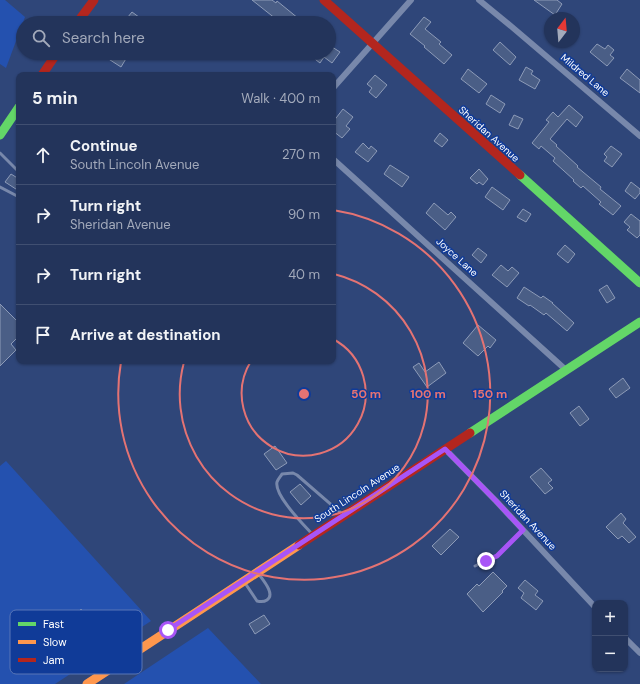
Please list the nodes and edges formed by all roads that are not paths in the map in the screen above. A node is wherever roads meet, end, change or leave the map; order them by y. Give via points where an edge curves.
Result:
1 (94, 0) edge
2 (324, 0) edge
3 (411, 0) edge
4 (479, 0) edge
5 (82, 16) edge
6 (372, 43) junction
7 (52, 60) edge
8 (44, 72) edge
9 (336, 85) edge
10 (16, 111) edge
11 (0, 134) edge
12 (640, 136) edge
13 (0, 153) edge
14 (336, 162) edge
15 (16, 169) edge
16 (0, 187) edge
17 (16, 195) edge
18 (640, 283) edge
19 (640, 322) edge
20 (566, 370) junction
21 (445, 449) junction
22 (343, 516) junction
23 (523, 530) junction
24 (313, 536) junction
25 (475, 566) dead end
26 (257, 572) junction
27 (244, 581) junction
28 (592, 603) edge
29 (628, 641) edge
30 (142, 648) edge
31 (640, 653) edge
32 (102, 674) edge
33 (87, 684) edge

1 - 5 main road
2 - 6 main road, Sheridan Avenue
3 - 6 street
4 - 12 street, Mildred Lane
6 - 9 street
6 - 18 main road, Sheridan Avenue
7 - 8 main road
10 - 11 main road
13 - 15 lane
14 - 20 street, Joyce Lane
16 - 17 lane
19 - 20 main road, South Lincoln Avenue
20 - 21 main road, South Lincoln Avenue
21 - 22 main road, South Lincoln Avenue
21 - 23 street, Sheridan Avenue
22 - 24 main road, South Lincoln Avenue
22 - 24 lane via 297,475 282,474 277,481 277,490
23 - 25 lane via 497,556
23 - 28 street, Sheridan Avenue
24 - 26 main road, South Lincoln Avenue
26 - 27 main road, South Lincoln Avenue
26 - 27 lane via 270,593 267,600 257,601
27 - 30 main road, South Lincoln Avenue
29 - 31 street
32 - 33 main road, South Lincoln Avenue

